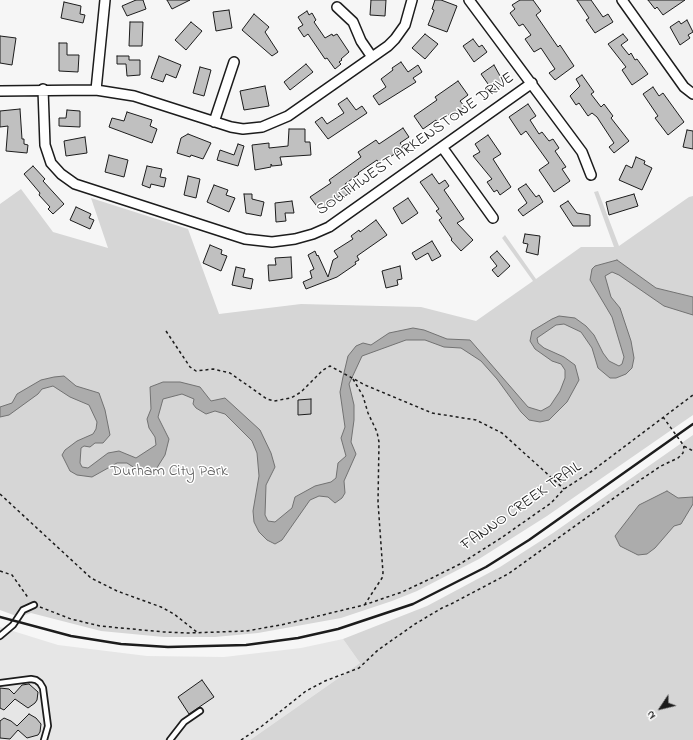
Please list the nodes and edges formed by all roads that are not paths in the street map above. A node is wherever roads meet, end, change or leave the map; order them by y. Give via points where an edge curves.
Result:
1 (105, 0) edge
2 (412, 0) edge
3 (469, 0) edge
4 (622, 0) edge
5 (337, 7) dead end
6 (372, 57) junction
7 (234, 62) dead end
8 (532, 83) junction
9 (44, 90) junction
10 (96, 90) junction
11 (0, 91) edge
12 (693, 94) edge
13 (214, 122) junction
14 (442, 147) junction
15 (591, 175) dead end
16 (493, 218) dead end
17 (34, 605) road end
18 (0, 636) edge
19 (0, 683) edge
20 (200, 711) dead end
21 (44, 740) edge
22 (170, 740) edge

1 - 10 street
2 - 6 street via 401,31 388,46
3 - 8 street
4 - 12 street via 684,87
5 - 6 street via 353,22 361,41
6 - 13 street via 280,120 243,129
7 - 13 street
8 - 14 street, SOUTHWEST ARKENSTONE DRIVE
8 - 15 street via 582,152
9 - 10 street
9 - 11 street
9 - 14 street, SOUTHWEST ARKENSTONE DRIVE via 44,145 51,163 61,174 75,184 245,239 272,242 295,239 329,227
10 - 13 street via 134,96
14 - 16 street
17 - 18 lane via 23,610 13,625
19 - 21 lane via 31,679 40,684 43,688 48,726
20 - 22 lane via 184,722

